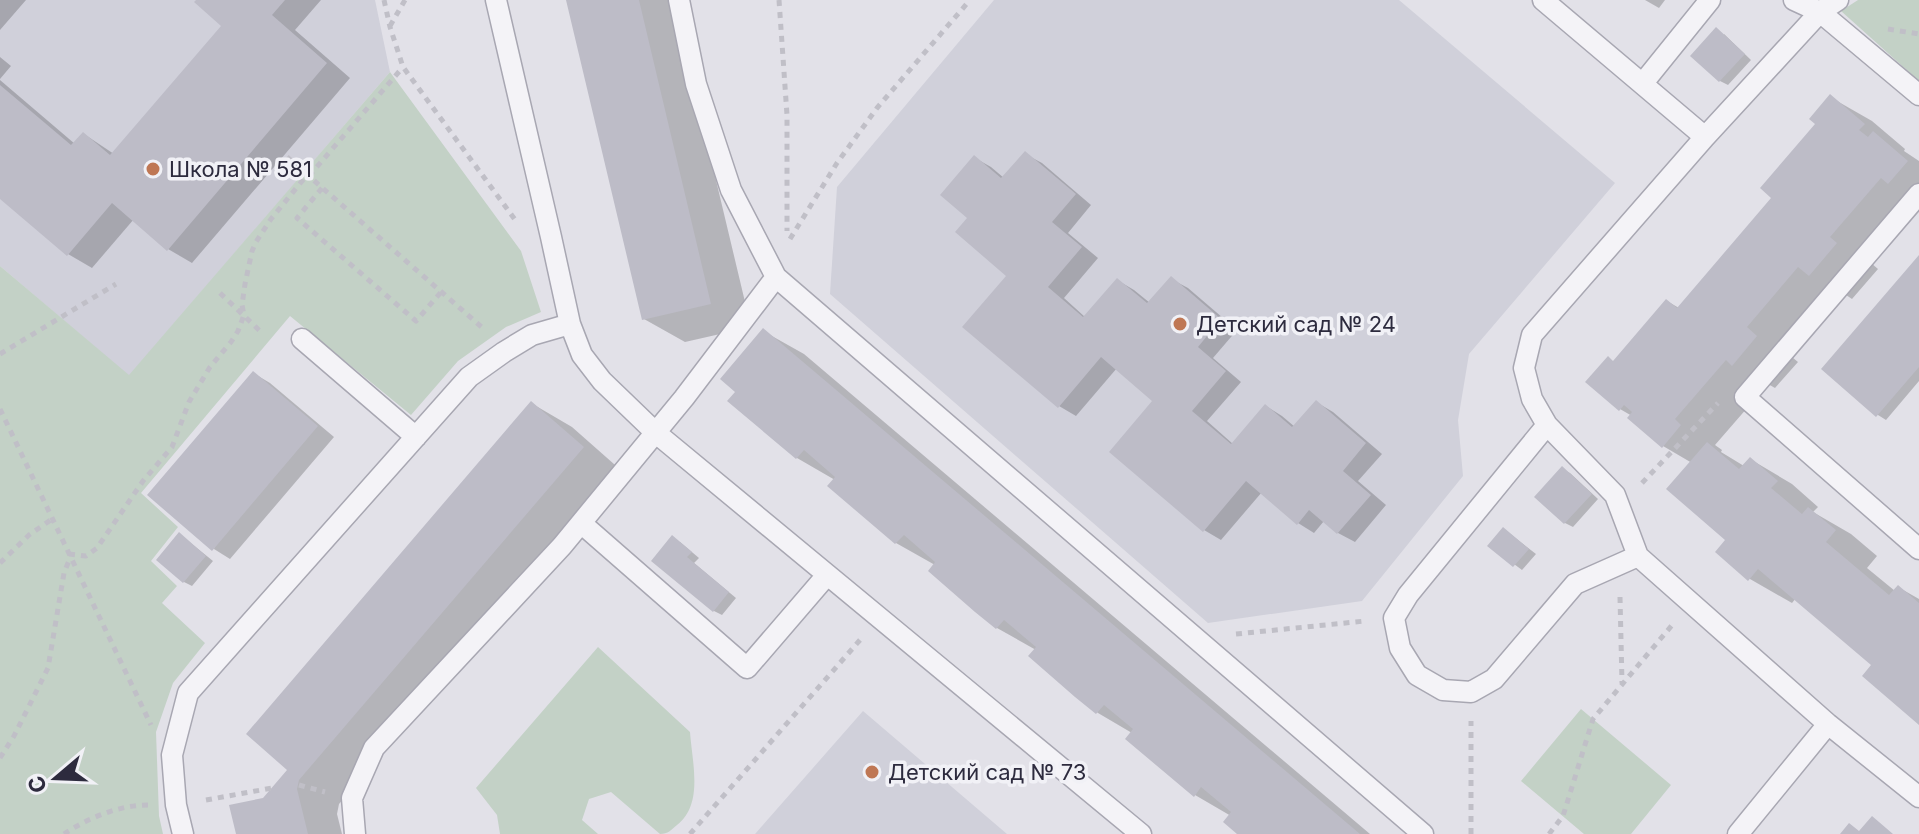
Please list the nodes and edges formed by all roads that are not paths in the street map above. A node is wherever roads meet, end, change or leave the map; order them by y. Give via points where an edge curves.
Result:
1 (496, 0) edge
2 (679, 0) edge
3 (1543, 0) edge
4 (1710, 0) edge
5 (1794, 0) edge
6 (1838, 0) edge
7 (1820, 12) junction
8 (1643, 83) junction
9 (1919, 95) edge
10 (1705, 137) junction
11 (1919, 194) edge
12 (776, 277) junction
13 (570, 324) junction
14 (302, 339) dead end
15 (1547, 425) junction
16 (656, 433) junction
17 (416, 437) junction
18 (581, 523) junction
19 (1919, 549) edge
20 (1638, 556) junction
21 (827, 575) junction
22 (1828, 724) junction
23 (1919, 797) edge
24 (183, 834) edge
25 (355, 834) edge
26 (1141, 834) edge
27 (1423, 834) edge
28 (1738, 834) edge

1 - 13 lane
2 - 12 lane via 696,84 731,190
3 - 8 lane
4 - 8 lane
5 - 7 lane
6 - 7 lane
7 - 9 lane
7 - 10 lane
8 - 10 lane
10 - 15 lane via 1532,335 1524,368 1532,399
11 - 19 lane via 1745,397
12 - 16 lane
12 - 27 lane
13 - 16 lane via 582,355 602,381
13 - 17 lane via 532,335 469,377
14 - 17 lane
15 - 20 lane via 1615,495
15 - 20 lane via 1394,618 1400,648 1417,675 1443,690 1471,692 1494,679 1575,584
16 - 18 lane
16 - 21 lane
17 - 24 lane via 188,693 172,755
18 - 21 lane via 747,668
18 - 25 lane via 374,748 352,798
20 - 22 lane
21 - 26 lane
22 - 23 lane
22 - 28 lane

